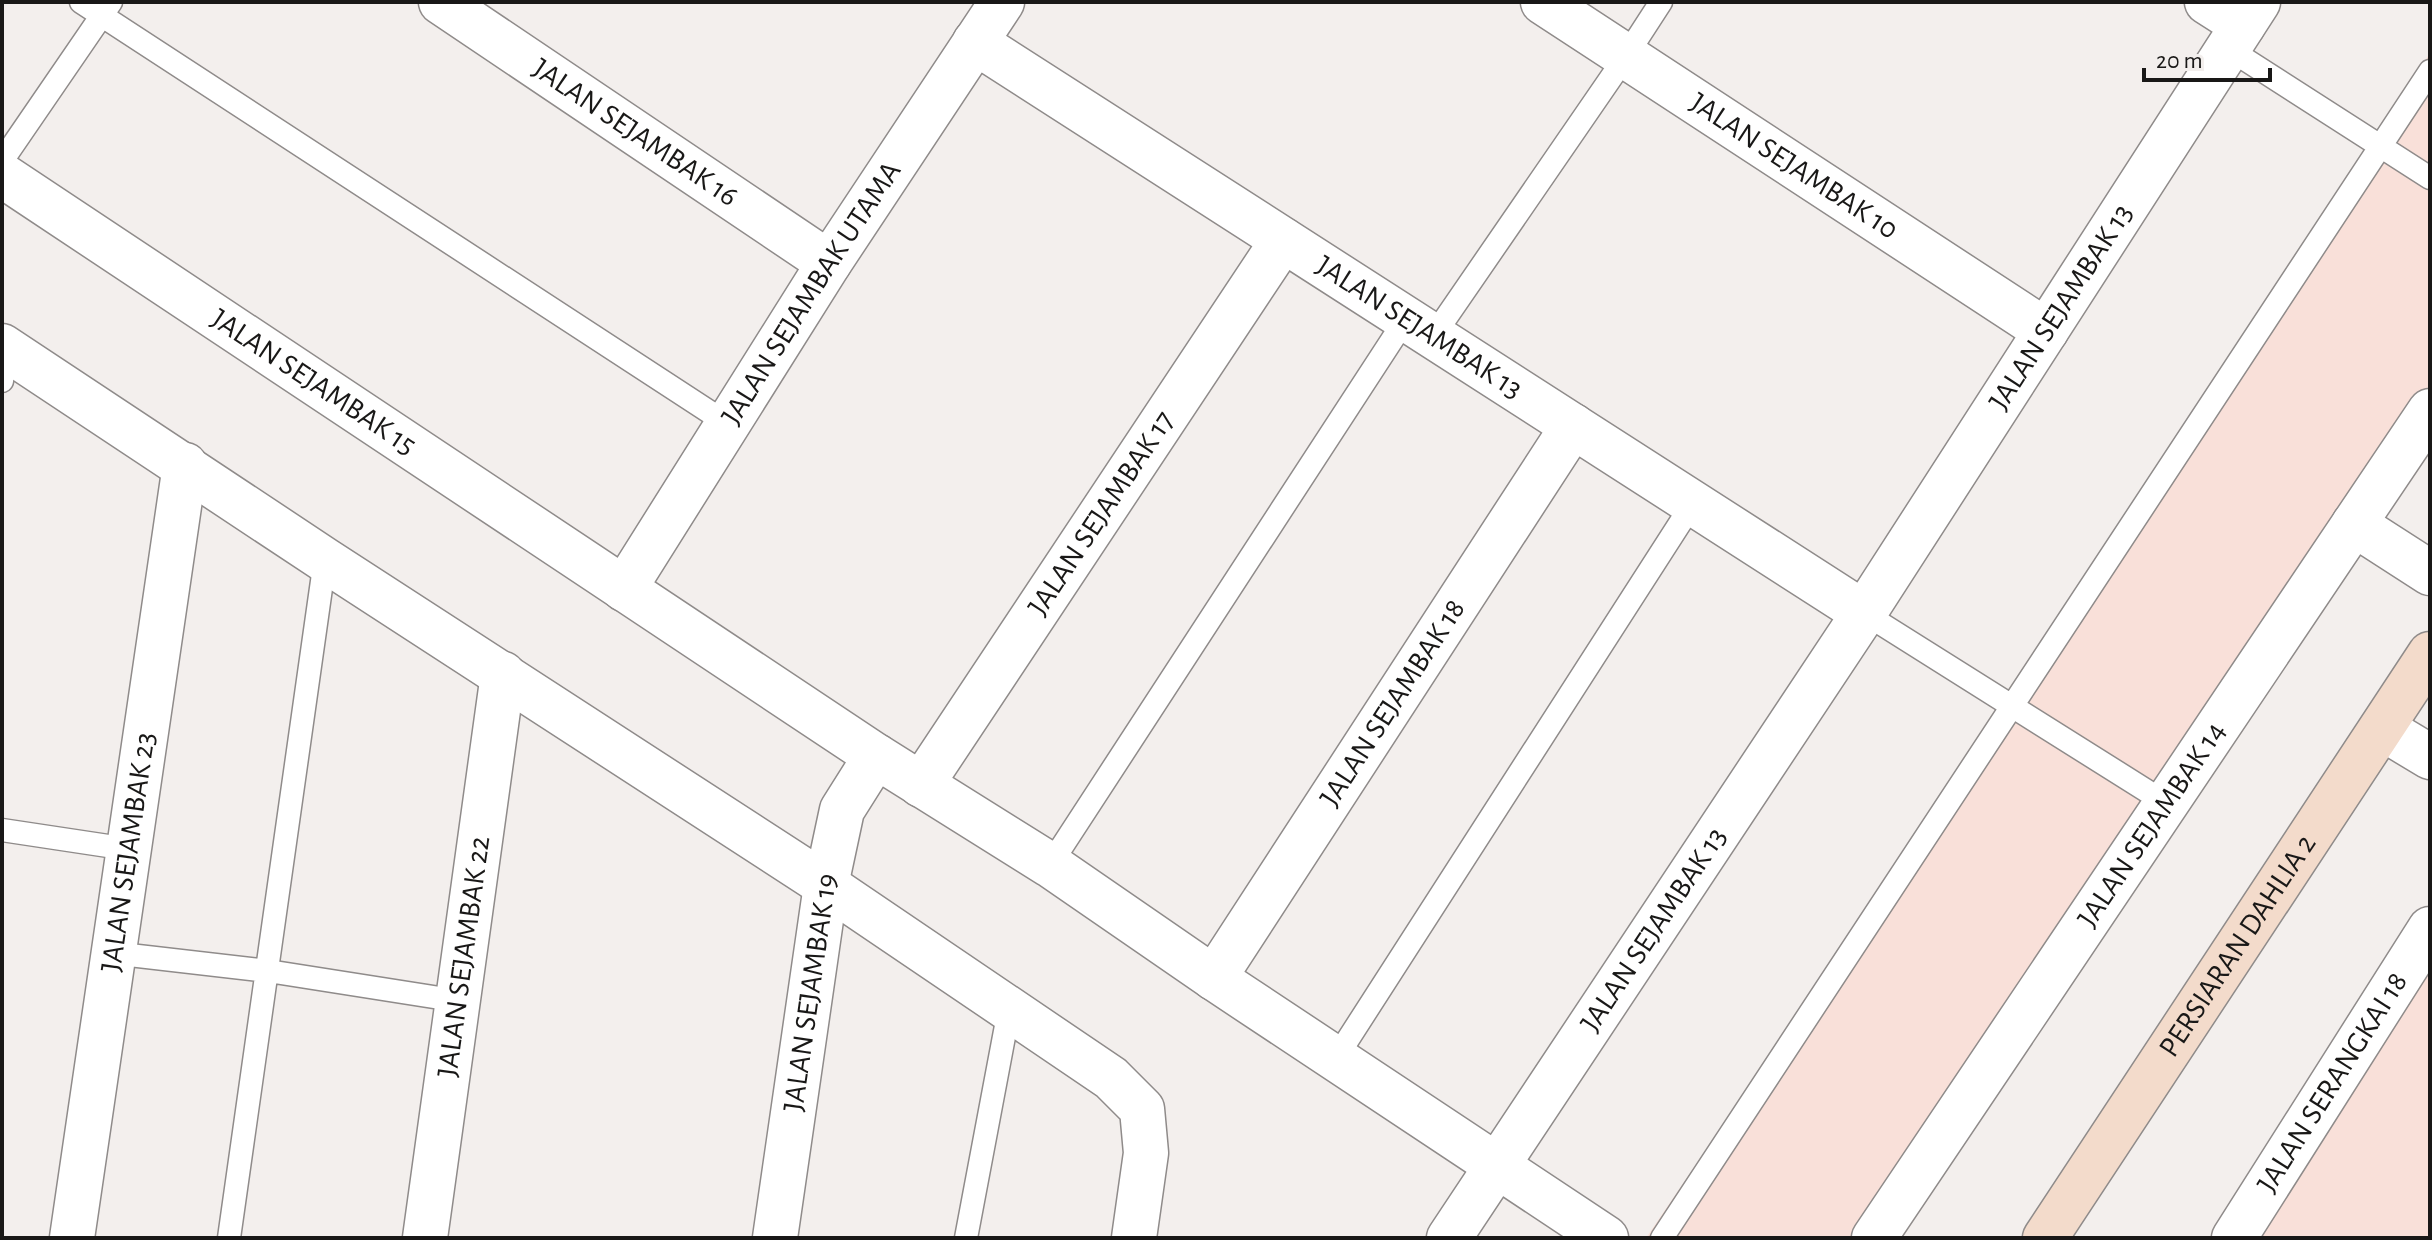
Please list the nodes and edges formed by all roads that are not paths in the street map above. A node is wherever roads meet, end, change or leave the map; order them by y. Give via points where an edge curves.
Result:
1 (81, 2) edge
2 (441, 2) edge
3 (1002, 2) edge
4 (1543, 2) edge
5 (1661, 2) edge
6 (2207, 2) edge
7 (106, 8) edge
8 (2243, 26) edge
9 (975, 42) junction
10 (1626, 56) junction
11 (2430, 71) edge
12 (2380, 146) junction
13 (2, 161) edge
14 (2, 175) edge
15 (2430, 178) edge
16 (1283, 240) junction
17 (829, 263) junction
18 (1419, 329) junction
19 (2046, 331) junction
20 (3, 359) edge
21 (2430, 411) edge
22 (728, 424) junction
23 (1573, 426) junction
24 (185, 465) junction
25 (1693, 503) junction
26 (2354, 524) junction
27 (325, 560) junction
28 (2430, 573) edge
29 (624, 589) junction
30 (1864, 613) junction
31 (2430, 654) edge
32 (503, 674) junction
33 (2012, 706) junction
34 (2382, 728) junction
35 (876, 756) junction
36 (2430, 757) edge
37 (921, 785) junction
38 (2166, 803) junction
39 (2, 830) edge
40 (128, 849) junction
41 (1050, 865) junction
42 (826, 885) junction
43 (2430, 929) edge
44 (112, 953) junction
45 (268, 971) junction
46 (1214, 978) junction
47 (459, 1001) junction
48 (1009, 1010) junction
49 (1336, 1058) junction
50 (1497, 1168) junction
51 (72, 1238) edge
52 (229, 1238) edge
53 (425, 1238) edge
54 (775, 1238) edge
55 (966, 1238) edge
56 (1134, 1238) edge
57 (1449, 1238) edge
58 (1606, 1238) edge
59 (1662, 1238) edge
60 (1874, 1238) edge
61 (2045, 1238) edge
62 (2234, 1238) edge

1 - 7 lane
2 - 17 street, JALAN SEJAMBAK 16
3 - 9 street, JALAN SEJAMBAK UTAMA
4 - 10 street, JALAN SEJAMBAK 10
5 - 10 lane
6 - 8 street
7 - 13 lane
7 - 22 lane
8 - 12 lane
8 - 19 street, JALAN SEJAMBAK 13
9 - 16 street, JALAN SEJAMBAK 13
9 - 17 street, JALAN SEJAMBAK UTAMA
10 - 18 lane
10 - 19 street, JALAN SEJAMBAK 10
11 - 12 lane
12 - 15 lane
12 - 33 lane
14 - 29 street, JALAN SEJAMBAK 15
16 - 18 street, JALAN SEJAMBAK 13
16 - 37 street, JALAN SEJAMBAK 17
17 - 22 street, JALAN SEJAMBAK UTAMA
18 - 23 street, JALAN SEJAMBAK 13
18 - 41 lane
19 - 30 street, JALAN SEJAMBAK 13
20 - 24 street
21 - 26 street, JALAN SEJAMBAK 14
22 - 29 street, JALAN SEJAMBAK UTAMA
23 - 25 street, JALAN SEJAMBAK 13
23 - 46 street, JALAN SEJAMBAK 18
24 - 27 street
24 - 40 street, JALAN SEJAMBAK 23
25 - 30 street, JALAN SEJAMBAK 13
25 - 49 lane
26 - 28 street
26 - 38 street, JALAN SEJAMBAK 14
27 - 32 street
27 - 45 lane
29 - 35 street, JALAN SEJAMBAK 15
30 - 33 lane
30 - 50 street, JALAN SEJAMBAK 13
31 - 34 street, PERSIARAN DAHLIA 2
32 - 42 street
32 - 47 street, JALAN SEJAMBAK 22
33 - 38 lane
33 - 59 lane
34 - 36 street
34 - 61 street, PERSIARAN DAHLIA 2
35 - 37 street, JALAN SEJAMBAK 15
35 - 42 street, JALAN SEJAMBAK 19 via 842,810
37 - 41 street, JALAN SEJAMBAK 15
38 - 60 street, JALAN SEJAMBAK 14
39 - 40 lane
40 - 44 street, JALAN SEJAMBAK 23
41 - 46 street, JALAN SEJAMBAK 15
42 - 48 street
42 - 54 street, JALAN SEJAMBAK 19
43 - 62 street, JALAN SERANGKAI 18
44 - 45 lane
44 - 51 street, JALAN SEJAMBAK 23
45 - 47 lane
45 - 52 lane
46 - 49 street, JALAN SEJAMBAK 15
47 - 53 street, JALAN SEJAMBAK 22
48 - 55 lane
48 - 56 street via 1111,1078 1142,1109 1146,1153
49 - 50 street, JALAN SEJAMBAK 15
50 - 57 street, JALAN SEJAMBAK 13
50 - 58 street, JALAN SEJAMBAK 15

